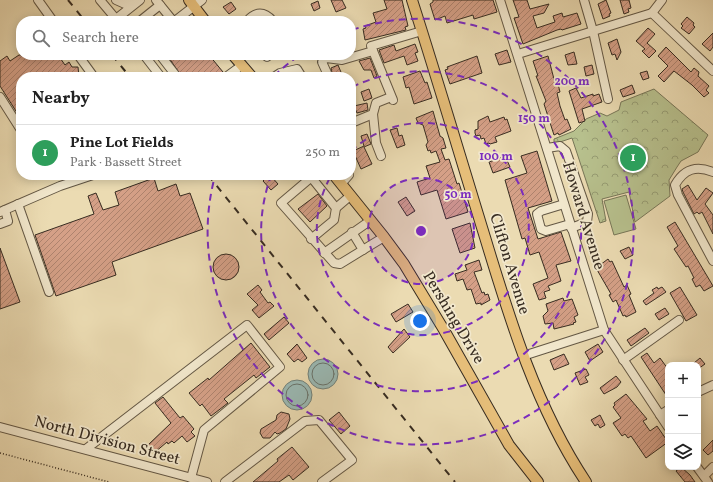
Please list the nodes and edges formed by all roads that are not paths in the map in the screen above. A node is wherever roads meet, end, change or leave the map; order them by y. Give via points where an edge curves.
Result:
1 (38, 0) edge
2 (100, 0) edge
3 (116, 0) edge
4 (131, 0) edge
5 (140, 0) edge
6 (412, 0) edge
7 (500, 0) edge
8 (584, 0) edge
9 (662, 0) edge
10 (195, 2) edge
11 (158, 3) edge
12 (652, 14) junction
13 (49, 16) edge
14 (113, 16) edge
15 (121, 16) edge
16 (145, 16) edge
17 (170, 16) edge
18 (180, 16) edge
19 (202, 16) edge
20 (253, 16) edge
21 (269, 16) edge
22 (422, 31) junction
23 (593, 31) junction
24 (373, 51) junction
25 (518, 54) junction
26 (356, 56) edge
27 (82, 60) edge
28 (148, 60) edge
29 (164, 60) edge
30 (237, 60) edge
31 (324, 60) edge
32 (241, 66) junction
33 (713, 71) edge
34 (90, 72) edge
35 (157, 72) edge
36 (173, 72) edge
37 (233, 72) edge
38 (247, 72) edge
39 (284, 72) edge
40 (299, 72) edge
41 (326, 72) edge
42 (0, 96) edge
43 (608, 98) dead end
44 (373, 114) junction
45 (356, 121) edge
46 (16, 122) edge
47 (548, 148) junction
48 (381, 156) dead end
49 (713, 172) edge
50 (77, 180) edge
51 (307, 180) edge
52 (315, 180) edge
53 (338, 180) edge
54 (345, 180) edge
55 (341, 184) junction
56 (350, 196) junction
57 (18, 204) junction
58 (564, 204) junction
59 (336, 208) junction
60 (2, 211) edge
61 (371, 220) junction
62 (0, 224) edge
63 (571, 226) junction
64 (352, 232) junction
65 (384, 237) junction
66 (311, 239) junction
67 (363, 250) junction
68 (324, 253) junction
69 (713, 261) edge
70 (49, 292) dead end
71 (679, 320) dead end
72 (604, 330) junction
73 (523, 356) junction
74 (623, 360) junction
75 (713, 385) edge
76 (701, 391) edge
77 (665, 412) edge
78 (660, 415) junction
79 (665, 422) edge
80 (0, 427) edge
81 (86, 449) junction
82 (713, 467) edge
83 (699, 470) edge
84 (191, 478) junction
85 (706, 479) edge
86 (207, 482) edge
87 (225, 482) edge
88 (322, 482) edge
89 (538, 482) edge
90 (586, 482) edge

1 - 13 street
2 - 14 street
3 - 4 street via 125,4
5 - 15 street
6 - 22 main road, Clifton Avenue
7 - 25 street, Howard Avenue
8 - 23 street
9 - 12 street
10 - 18 street
10 - 19 main road
11 - 16 street
11 - 17 street
12 - 23 street
12 - 33 street
20 - 21 street via 260,13
22 - 24 street via 371,46
22 - 73 main road, Clifton Avenue
23 - 25 street
23 - 43 street
24 - 26 street
24 - 44 street via 392,98 376,103
25 - 47 street, Howard Avenue
27 - 34 street
28 - 35 street
29 - 36 street
30 - 32 main road
31 - 41 street via 322,62
32 - 37 street
32 - 38 main road
39 - 40 street via 297,69
42 - 46 street
44 - 45 street
44 - 48 street via 376,143
47 - 58 street, Howard Avenue
47 - 63 street via 560,146 566,152 588,214 587,222
49 - 69 street via 703,168 692,168 679,177 675,185
50 - 57 street
51 - 66 street via 281,203
52 - 59 street
53 - 55 main road, Pershing Drive
54 - 55 street
55 - 56 main road, Pershing Drive
56 - 59 street
56 - 61 main road, Pershing Drive
57 - 60 street
57 - 70 street
58 - 63 street, Howard Avenue
58 - 63 street via 537,214 541,229 546,232
59 - 66 street via 334,220
60 - 62 street via 8,221
61 - 64 street
61 - 65 main road, Pershing Drive
63 - 72 street, Howard Avenue
64 - 67 street
64 - 68 street
65 - 67 street
65 - 89 main road, Pershing Drive via 428,303 509,445
66 - 68 street
67 - 68 street via 340,264 334,263
71 - 74 street
72 - 73 street
72 - 74 street, Howard Avenue
73 - 90 main road, Clifton Avenue via 567,451
74 - 78 street, Howard Avenue
75 - 76 street
77 - 78 street
78 - 79 street, Howard Avenue
80 - 81 street, North Division Street
81 - 84 street, North Division Street
81 - 84 street via 247,325 280,367 204,430
82 - 85 street
83 - 85 street
84 - 86 street, North Division Street
87 - 88 street via 305,421 319,420 352,460

